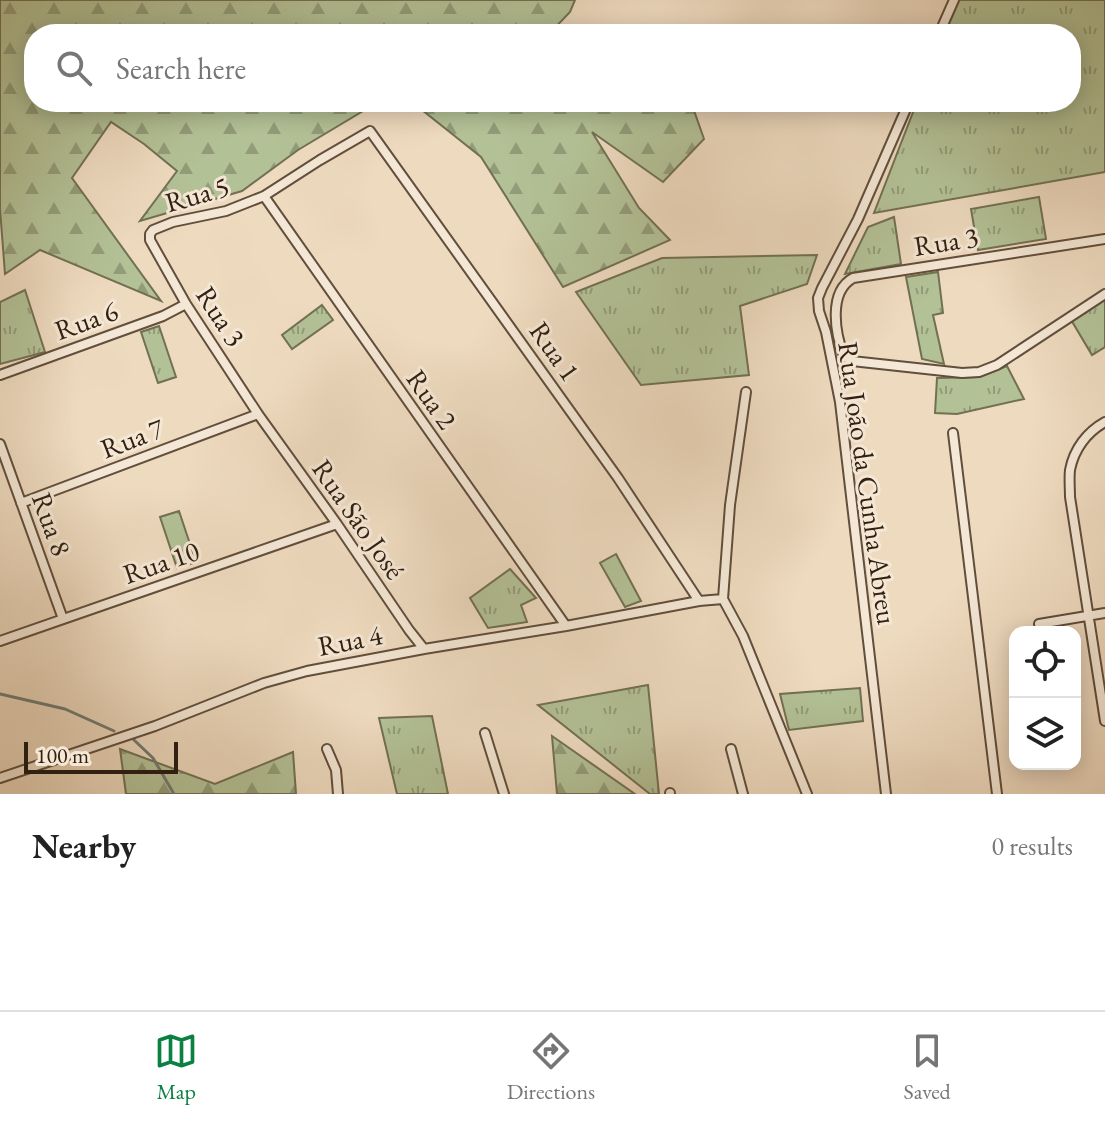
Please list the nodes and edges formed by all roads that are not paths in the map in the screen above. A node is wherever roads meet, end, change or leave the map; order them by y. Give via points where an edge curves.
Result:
1 (954, 0) edge
2 (943, 24) edge
3 (905, 112) edge
4 (264, 196) junction
5 (1105, 239) edge
6 (150, 240) joint
7 (1105, 294) edge
8 (186, 304) junction
9 (837, 331) junction
10 (826, 332) junction
11 (0, 375) edge
12 (746, 392) dead end
13 (258, 414) junction
14 (1105, 422) edge
15 (953, 433) dead end
16 (0, 444) edge
17 (21, 503) junction
18 (337, 524) junction
19 (723, 599) junction
20 (699, 601) junction
21 (1105, 613) edge
22 (1089, 615) junction
23 (63, 619) junction
24 (1039, 624) dead end
25 (566, 626) junction
26 (0, 641) edge
27 (424, 649) junction
28 (1105, 721) edge
29 (485, 733) dead end
30 (327, 749) dead end
31 (731, 749) dead end
32 (0, 778) edge
33 (338, 794) edge
34 (504, 794) edge
35 (743, 794) edge
36 (807, 794) edge
37 (886, 794) edge
38 (997, 794) edge

1 - 2 street
3 - 10 street, Rua João da Cunha Abreu via 818,298
4 - 6 street, Rua 5 via 173,222 153,230
4 - 20 street, Rua 1 via 370,131 618,478
4 - 25 street, Rua 2
5 - 9 street, Rua 3 via 853,278 840,289
6 - 8 street, Rua 3
7 - 9 street via 979,372 852,361 844,356
8 - 11 street, Rua 6
8 - 13 street, Rua 3
9 - 10 street
10 - 37 street, Rua João da Cunha Abreu via 840,402
12 - 19 street
13 - 17 street, Rua 7
13 - 18 street, Rua São José
14 - 22 street via 1079,446 1070,469
15 - 38 street
16 - 17 street, Rua 8
17 - 23 street, Rua 8
18 - 23 street, Rua 10
18 - 27 street, Rua São José
19 - 20 street, Rua 4
19 - 36 street
20 - 25 street, Rua 4
21 - 22 street
22 - 24 street
22 - 28 street
23 - 26 street, Rua 10
25 - 27 street, Rua 4
27 - 32 street, Rua 4 via 264,683
29 - 34 street
30 - 33 street
31 - 35 street

